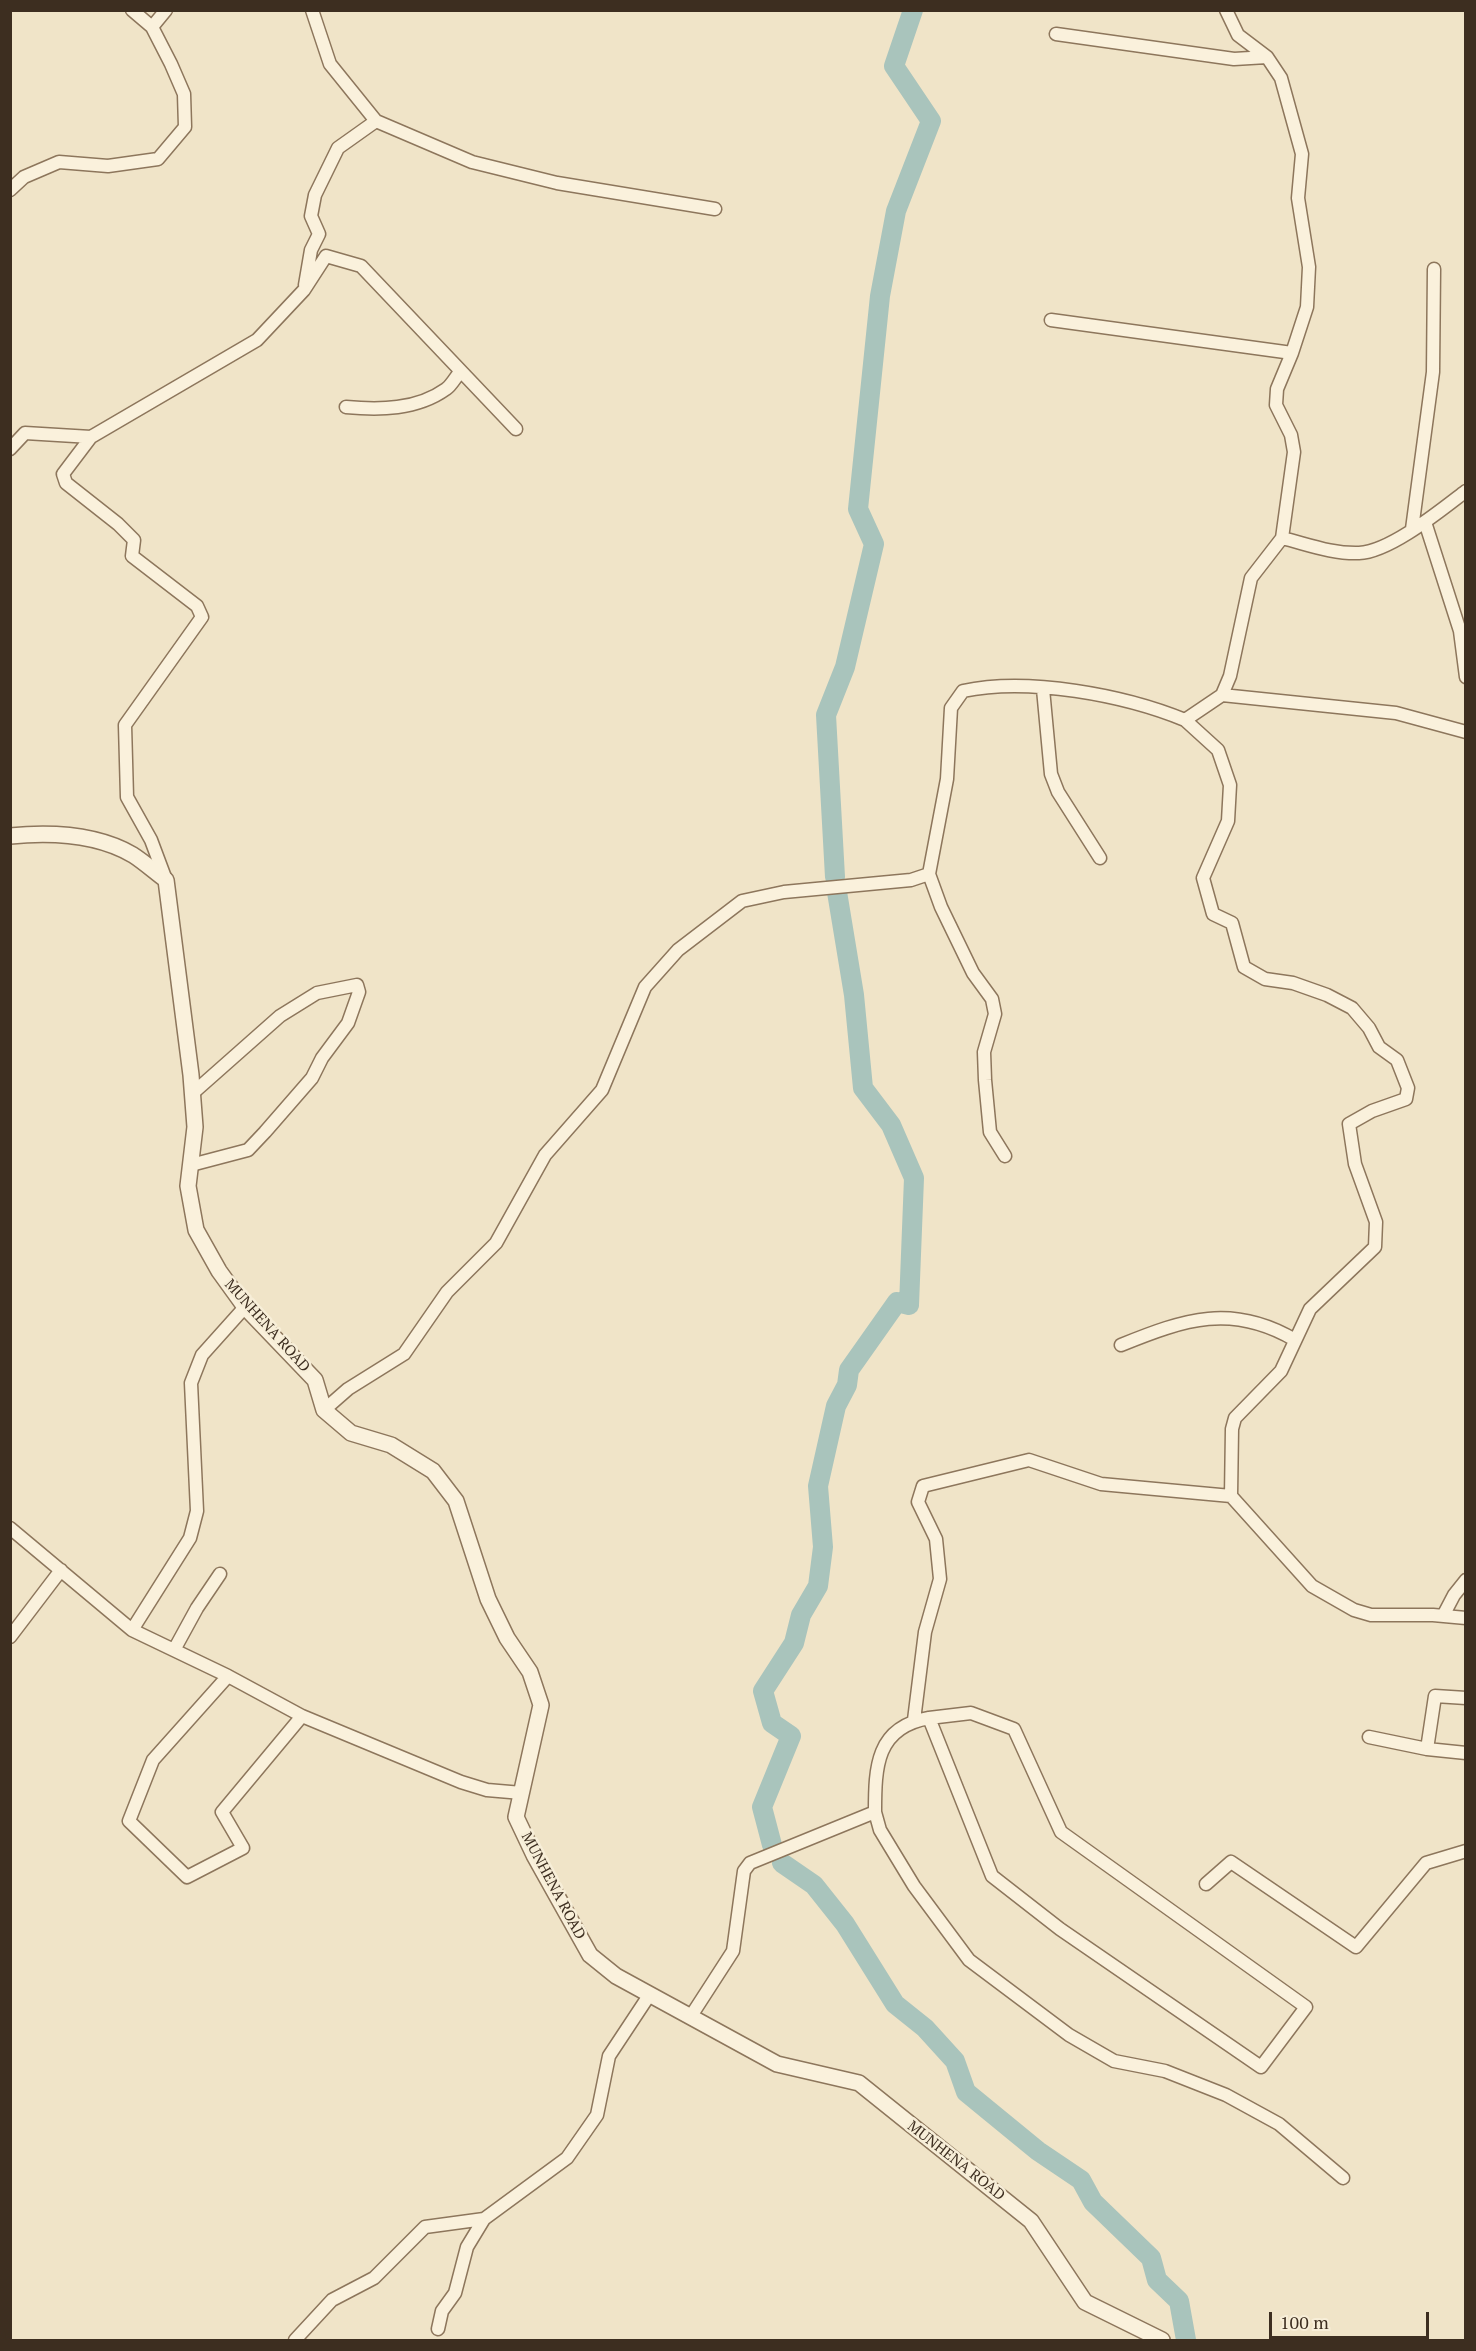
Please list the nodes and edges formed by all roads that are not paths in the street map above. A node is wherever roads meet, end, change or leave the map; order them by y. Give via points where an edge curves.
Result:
1 (132, 10) edge
2 (166, 10) edge
3 (312, 10) edge
4 (1226, 10) edge
5 (152, 27) junction
6 (1056, 34) dead end
7 (1267, 57) junction
8 (376, 120) junction
9 (10, 190) edge
10 (715, 209) dead end
11 (1434, 269) dead end
12 (304, 290) junction
13 (1051, 320) dead end
14 (1292, 352) junction
15 (461, 371) junction
16 (346, 407) dead end
17 (516, 429) dead end
18 (92, 437) junction
19 (10, 449) edge
20 (1466, 491) edge
21 (1425, 522) junction
22 (1412, 529) junction
23 (1282, 538) junction
24 (1466, 676) edge
25 (1043, 689) junction
26 (1222, 695) junction
27 (1185, 720) junction
28 (1466, 732) edge
29 (10, 836) edge
30 (1100, 858) dead end
31 (929, 874) junction
32 (166, 880) junction
33 (192, 1093) junction
34 (1005, 1156) dead end
35 (191, 1165) junction
36 (245, 1307) junction
37 (1295, 1340) junction
38 (1121, 1345) dead end
39 (324, 1410) junction
40 (1231, 1496) junction
41 (10, 1528) edge
42 (61, 1570) junction
43 (220, 1574) dead end
44 (1466, 1580) edge
45 (1443, 1616) junction
46 (1466, 1618) edge
47 (132, 1630) junction
48 (10, 1637) edge
49 (174, 1650) junction
50 (228, 1676) junction
51 (1466, 1698) edge
52 (302, 1716) junction
53 (929, 1718) junction
54 (914, 1720) junction
55 (1369, 1737) dead end
56 (1427, 1749) junction
57 (1466, 1753) edge
58 (522, 1793) junction
59 (875, 1812) junction
60 (1466, 1851) edge
61 (1206, 1884) dead end
62 (650, 1994) junction
63 (691, 2016) junction
64 (1343, 2178) dead end
65 (484, 2219) junction
66 (438, 2329) dead end
67 (295, 2340) edge
68 (1162, 2340) edge

1 - 5 street
2 - 5 street
3 - 8 street via 330,64
4 - 7 street via 1238,35
5 - 9 street via 184,94 186,127 158,159 108,166 59,162 24,177
6 - 7 street via 1234,59
7 - 14 street via 1281,78 1302,154 1298,198 1310,267 1306,307
8 - 10 street via 472,162 557,183
8 - 12 street via 338,148 315,195 311,216 319,234 311,250
11 - 22 street via 1432,372
12 - 15 street via 326,256 361,266
12 - 18 street via 257,340
13 - 14 street
14 - 23 street via 1277,389 1276,405 1291,435 1294,452
15 - 16 street via 447,389 413,404 380,410
15 - 17 street
18 - 19 street via 25,433
18 - 32 street via 63,474 66,483 118,524 134,540 132,555 197,606 202,617 125,725 126,797 151,840
20 - 21 street
21 - 22 street
21 - 24 street via 1460,631
22 - 23 street via 1362,553 1337,552
23 - 26 street via 1251,578 1230,676
25 - 27 street via 1144,704
25 - 30 street via 1051,774 1058,792
25 - 31 street via 989,686 963,691 951,708 947,779
26 - 27 street
26 - 28 street via 1396,713
27 - 37 street via 1218,750 1230,785 1228,820 1203,878 1212,914 1232,923 1244,967 1265,979 1293,983 1352,1008 1370,1028 1379,1047 1397,1060 1408,1088 1406,1099 1349,1124 1355,1164 1376,1221 1375,1247 1310,1309
29 - 32 street via 35,833 92,839 132,855
31 - 34 street via 973,973 992,999 995,1014 984,1052 985,1080 990,1132
31 - 39 street via 911,880 807,889 742,901 678,950 645,987 602,1090 545,1155 496,1243 447,1292 404,1354 348,1389
32 - 33 street, MUNHENA ROAD
33 - 35 street, MUNHENA ROAD via 195,1127
33 - 35 street via 280,1016 317,993 357,985 359,992 348,1023 312,1078 265,1132 248,1150
35 - 36 street, MUNHENA ROAD via 188,1186 196,1230
36 - 39 street, MUNHENA ROAD via 315,1380
36 - 47 street via 202,1355 191,1383 197,1511 190,1538
37 - 38 street via 1272,1326 1251,1320 1208,1317 1174,1324
37 - 40 street via 1281,1371 1235,1418
39 - 58 street, MUNHENA ROAD via 351,1433 391,1445 433,1471 456,1501 488,1599 530,1672 541,1705
40 - 45 street via 1312,1586 1354,1610 1371,1615
40 - 54 street via 1101,1484 1029,1460 923,1486 918,1502 936,1539 940,1579 925,1632
41 - 42 street
42 - 47 street
42 - 48 street
43 - 49 street
44 - 45 street
45 - 46 street
47 - 49 street
49 - 50 street
50 - 52 street
50 - 52 street via 153,1760 129,1821 187,1877 243,1848 222,1812
51 - 56 street via 1435,1696
52 - 58 street via 461,1782 487,1790
53 - 53 street via 992,1876 1060,1929 1261,2067 1306,2007 1061,1832 1014,1729 971,1713
53 - 54 street
54 - 59 street via 886,1739 875,1772
55 - 56 street
56 - 57 street
58 - 62 street, MUNHENA ROAD via 516,1818 590,1955 616,1976
59 - 63 street via 750,1863 744,1872 733,1951
59 - 64 street via 880,1830 914,1886 969,1960 1070,2035 1114,2061 1165,2071 1226,2095 1279,2124
60 - 61 street via 1426,1863 1356,1947 1231,1862
62 - 63 street, MUNHENA ROAD
62 - 65 street via 609,2056 597,2115 567,2158
63 - 68 street, MUNHENA ROAD via 777,2064 859,2083 1031,2221 1084,2302
65 - 66 street via 467,2247 455,2293 442,2311
65 - 67 street via 425,2227 374,2278 332,2300

